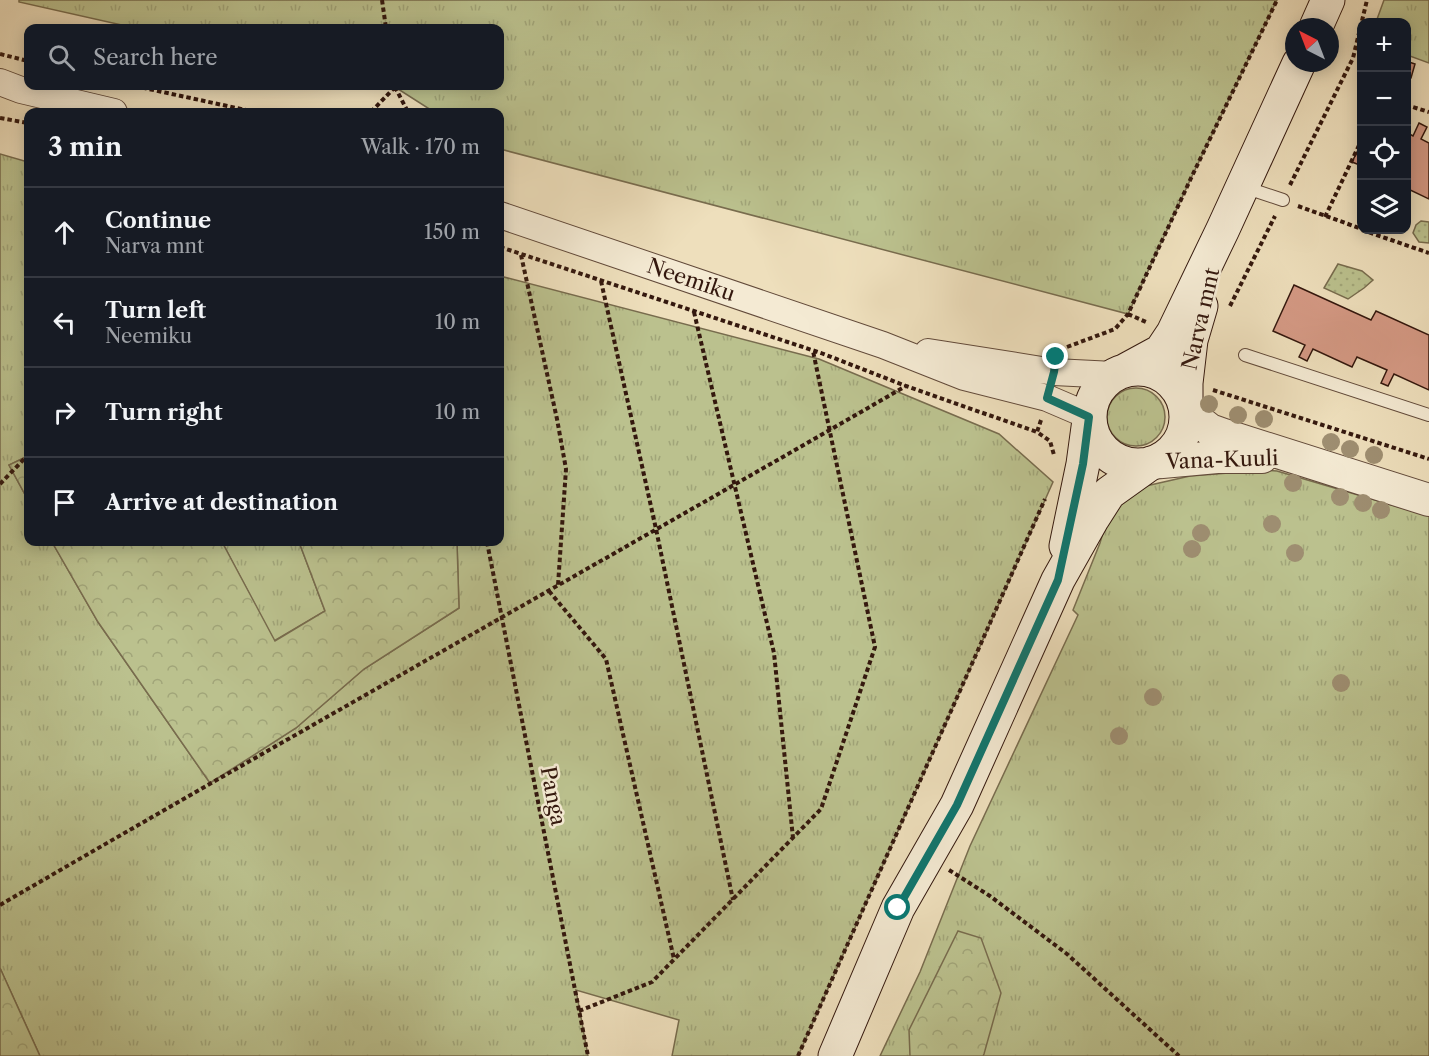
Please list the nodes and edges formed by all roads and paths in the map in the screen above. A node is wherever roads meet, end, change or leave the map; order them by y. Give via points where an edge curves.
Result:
1 (382, 0) edge
2 (1277, 0) edge
3 (1328, 0) edge
4 (1367, 0) edge
5 (1320, 18) edge
6 (385, 24) edge
7 (0, 54) edge
8 (24, 60) edge
9 (1347, 70) dead end
10 (1295, 72) edge
11 (7, 88) edge
12 (153, 90) edge
13 (391, 90) edge
14 (397, 90) edge
15 (1411, 106) edge
16 (96, 108) edge
17 (237, 108) edge
18 (375, 108) edge
19 (406, 108) edge
20 (1429, 112) edge
21 (0, 118) edge
22 (24, 122) edge
23 (1357, 150) edge
24 (1243, 186) junction
25 (1283, 200) joint
26 (504, 216) edge
27 (1325, 217) junction
28 (1357, 227) edge
29 (1224, 229) junction
30 (1376, 234) edge
31 (504, 249) edge
32 (1429, 253) edge
33 (521, 255) junction
34 (601, 281) junction
35 (694, 312) junction
36 (1128, 314) junction
37 (1173, 333) junction
38 (883, 345) junction
39 (813, 351) junction
40 (1245, 355) dead end
41 (1054, 372) junction
42 (1120, 373) junction
43 (1211, 383) dead end
44 (906, 386) junction
45 (1047, 398) junction
46 (1186, 411) junction
47 (1429, 415) edge
48 (1089, 417) junction
49 (829, 430) junction
50 (1037, 432) junction
51 (1293, 458) junction
52 (24, 459) edge
53 (1429, 459) edge
54 (1056, 462) dead end
55 (1151, 463) junction
56 (0, 484) edge
57 (735, 484) junction
58 (1048, 492) dead end
59 (1429, 500) edge
60 (656, 529) junction
61 (488, 546) edge
62 (1058, 580) junction
63 (558, 585) junction
64 (549, 591) junction
65 (502, 617) junction
66 (957, 805) junction
67 (793, 839) junction
68 (936, 862) junction
69 (733, 900) junction
70 (0, 904) edge
71 (674, 959) junction
72 (579, 1011) junction
73 (588, 1056) edge
74 (798, 1056) edge
75 (835, 1056) edge
76 (857, 1056) edge
77 (1179, 1056) edge

1 - 6 path
2 - 36 path
3 - 5 main road
4 - 9 path
7 - 8 path
10 - 24 main road, Narva mnt
11 - 16 street
12 - 17 path
13 - 18 path
14 - 19 path
15 - 20 path
21 - 22 path
23 - 27 path
24 - 25 lane
24 - 29 main road, Narva mnt
25 - 27 path
26 - 38 street, Neemiku
27 - 28 path
29 - 37 main road, Narva mnt
29 - 46 main road, Narva mnt via 1191,340
30 - 32 path
31 - 33 path
33 - 34 path
33 - 63 path via 566,469
34 - 35 path
34 - 60 path
35 - 39 path
35 - 57 path
36 - 37 path
36 - 41 path via 1115,329 1069,346 1056,357
37 - 42 main road, Narva mnt via 1161,351
38 - 41 street, Neemiku
38 - 45 street, Neemiku via 964,377
39 - 44 path
39 - 49 path
40 - 47 lane
41 - 42 street, Neemiku
42 - 46 main road via 1143,369 1158,373 1181,395
42 - 48 main road via 1092,401
43 - 53 path via 1214,391
44 - 49 path
44 - 50 path
45 - 48 street, Neemiku
45 - 50 path
46 - 51 street, Vana-Kuuli via 1210,430
46 - 55 main road via 1179,442 1170,453
48 - 55 main road via 1099,446 1110,457 1125,464
48 - 62 main road
49 - 57 path
49 - 67 path via 875,647 821,809
50 - 54 path via 1050,441
51 - 55 street, Vana-Kuuli via 1217,457
51 - 59 street, Vana-Kuuli
52 - 56 path
55 - 62 main road via 1109,493
57 - 60 path
57 - 67 path via 774,653
58 - 74 path
60 - 63 path
60 - 69 path
61 - 65 path, Panga
62 - 66 main road
63 - 64 path
64 - 65 path
64 - 71 path via 606,659
65 - 70 path
65 - 72 path, Panga
66 - 68 main road
66 - 75 main road via 898,908
67 - 69 path
68 - 76 main road
68 - 77 path via 1067,954
69 - 71 path
71 - 72 path via 652,982
72 - 73 path, Panga

